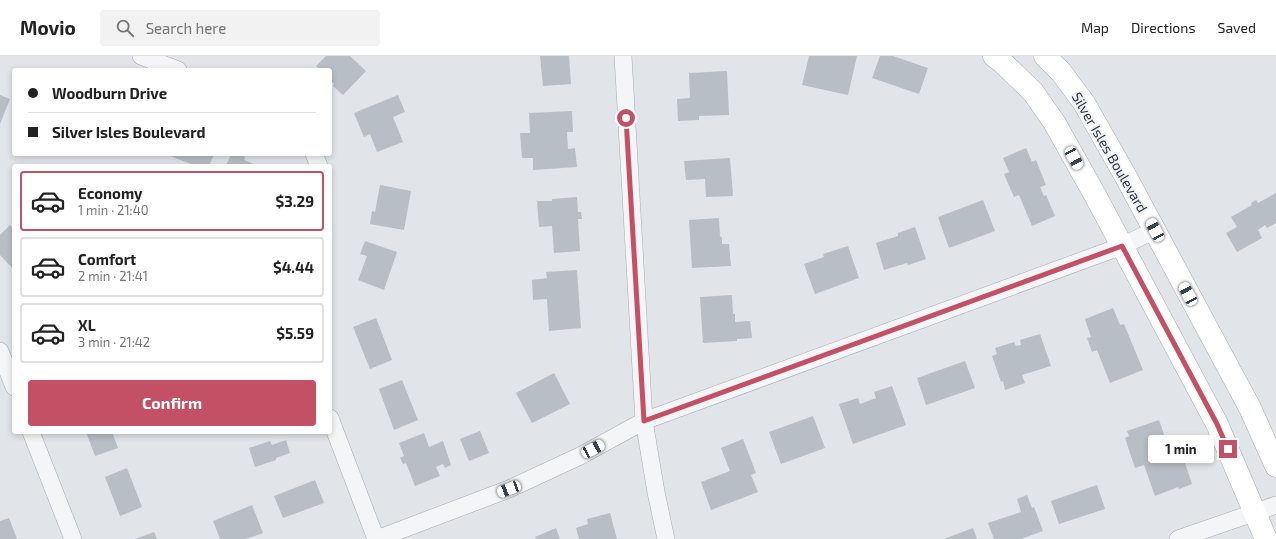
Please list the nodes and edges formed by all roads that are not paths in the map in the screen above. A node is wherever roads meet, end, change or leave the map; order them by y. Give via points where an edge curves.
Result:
1 (141, 56) edge
2 (622, 56) edge
3 (994, 56) edge
4 (1045, 56) edge
5 (173, 68) edge
6 (1155, 230) junction
7 (1122, 246) junction
8 (0, 351) edge
9 (12, 382) edge
10 (644, 421) junction
11 (332, 423) edge
12 (32, 434) edge
13 (1276, 466) edge
14 (1276, 505) edge
15 (1255, 512) junction
16 (73, 539) edge
17 (376, 539) edge
18 (666, 539) edge
19 (1178, 539) edge
20 (1266, 539) edge

1 - 5 street
2 - 10 street
3 - 7 street via 1033,92 1054,122
4 - 6 street, Silver Isles Boulevard via 1061,72 1084,103
6 - 7 street
6 - 13 street, Silver Isles Boulevard via 1250,408
7 - 10 street
7 - 15 street via 1217,424
8 - 9 street
10 - 17 street via 580,456 509,489
10 - 18 street
11 - 17 street
12 - 16 street
14 - 15 street
15 - 19 street
15 - 20 street

